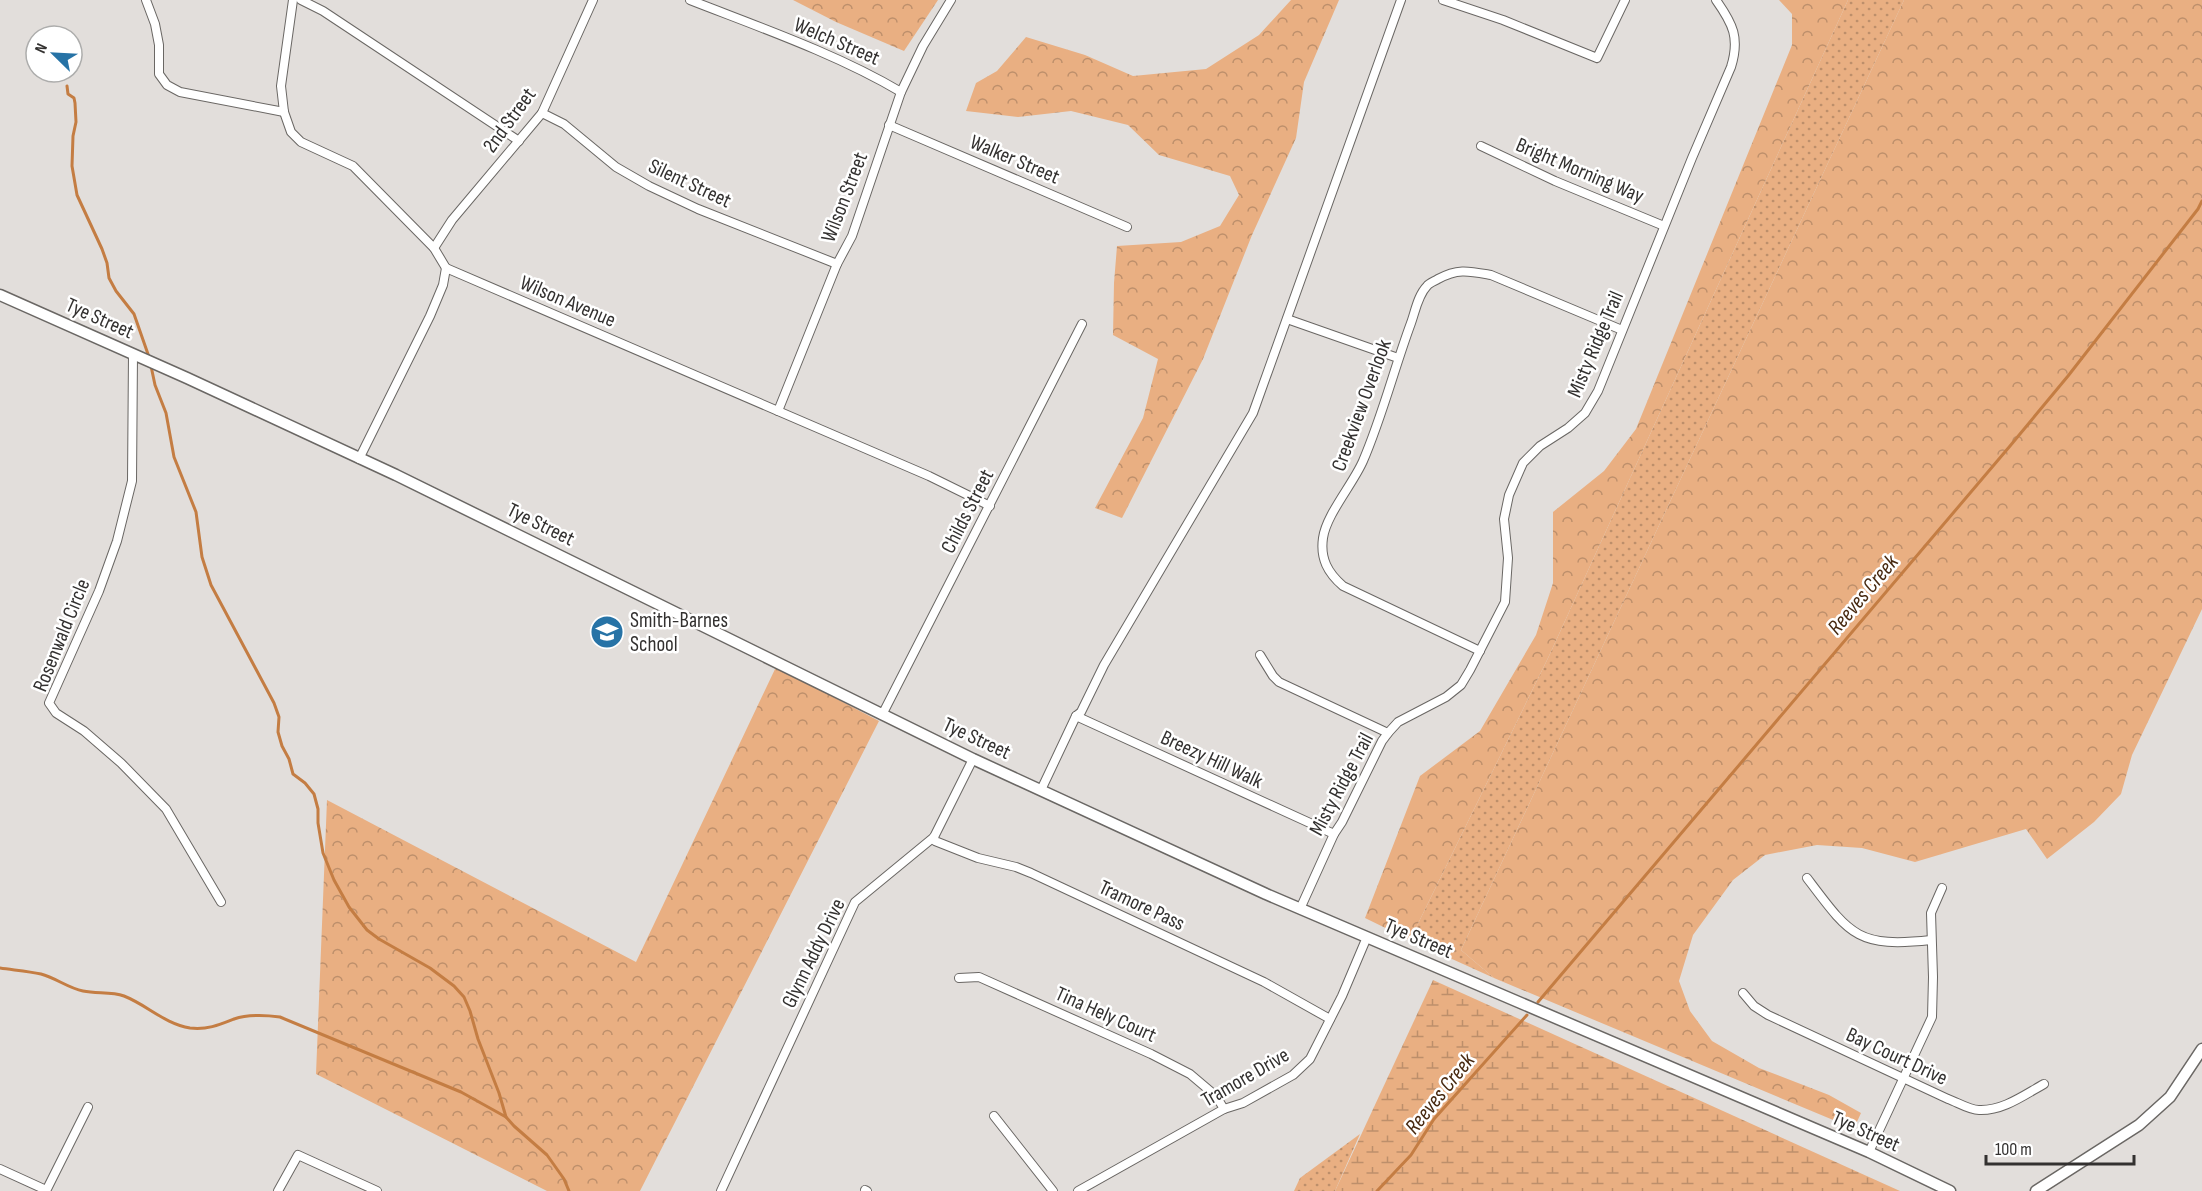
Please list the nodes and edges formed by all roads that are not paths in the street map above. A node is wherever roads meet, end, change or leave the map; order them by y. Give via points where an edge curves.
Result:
1 (146, 0) edge
2 (293, 0) edge
3 (301, 0) edge
4 (593, 0) edge
5 (690, 0) edge
6 (951, 0) edge
7 (1401, 0) edge
8 (1443, 0) edge
9 (1625, 0) edge
10 (1716, 0) edge
11 (901, 92) junction
12 (284, 112) junction
13 (542, 113) junction
14 (889, 124) junction
15 (519, 141) junction
16 (1482, 146) dead end
17 (1664, 226) junction
18 (1127, 227) dead end
19 (434, 248) junction
20 (837, 264) junction
21 (446, 268) junction
22 (0, 295) edge
23 (1287, 319) junction
24 (1082, 324) dead end
25 (1622, 330) junction
26 (133, 354) junction
27 (1398, 358) junction
28 (778, 411) junction
29 (359, 459) junction
30 (990, 506) junction
31 (1480, 651) junction
32 (1260, 655) dead end
33 (882, 715) junction
34 (1076, 716) junction
35 (1388, 733) junction
36 (973, 759) junction
37 (1041, 790) junction
38 (1334, 834) junction
39 (934, 837) junction
40 (1808, 878) dead end
41 (1942, 888) dead end
42 (221, 902) dead end
43 (1300, 909) junction
44 (1367, 937) junction
45 (1931, 940) junction
46 (959, 978) dead end
47 (1743, 993) dead end
48 (1330, 1019) junction
49 (2202, 1049) edge
50 (1904, 1079) junction
51 (2044, 1084) dead end
52 (88, 1107) dead end
53 (1224, 1109) junction
54 (994, 1116) dead end
55 (1869, 1152) junction
56 (0, 1169) edge
57 (46, 1191) edge
58 (278, 1191) edge
59 (377, 1191) edge
60 (722, 1191) edge
61 (1053, 1191) edge
62 (1078, 1191) edge
63 (1950, 1191) edge
64 (2036, 1191) edge

1 - 12 street via 159,45 159,74 167,85 180,92
2 - 12 street via 281,86
3 - 15 street
4 - 13 street, 2nd Street
5 - 11 street, Welch Street via 841,62
6 - 11 street, Wilson Street
7 - 23 street
8 - 9 street via 1597,58
10 - 17 street, Misty Ridge Trail via 1729,18 1736,52
11 - 14 street, Wilson Street
12 - 19 street via 291,132 301,142 353,166
13 - 15 street, 2nd Street
13 - 20 street, Silent Street via 564,124 616,167 649,186
14 - 18 street, Walker Street
14 - 20 street, Wilson Street via 856,225
15 - 19 street, 2nd Street via 452,220
16 - 17 street, Bright Morning Way
17 - 25 street, Misty Ridge Trail
19 - 21 street
20 - 28 street, Wilson Street
21 - 28 street, Wilson Avenue
21 - 29 street via 430,316
22 - 26 street, Tye Street
23 - 27 street
23 - 34 street via 1253,413
24 - 30 street, Childs Street
25 - 27 street, Creekview Overlook via 1491,275 1468,270 1451,272 1427,285
25 - 31 street, Misty Ridge Trail via 1585,413 1540,446 1518,474 1504,519 1508,558 1505,602
26 - 29 street, Tye Street
26 - 42 street, Rosenwald Circle via 132,481 117,542 99,591 49,704 121,763 166,809
27 - 31 street, Creekview Overlook via 1371,443 1327,524 1323,537 1326,566 1344,586
28 - 30 street, Wilson Avenue
29 - 33 street, Tye Street
30 - 33 street, Childs Street
31 - 35 street, Misty Ridge Trail via 1461,685 1398,722
32 - 35 street via 1280,682
33 - 36 street, Tye Street
34 - 37 street
34 - 38 street, Breezy Hill Walk
35 - 38 street, Misty Ridge Trail
36 - 37 street, Tye Street
36 - 39 street, Glynn Addy Drive
37 - 43 street, Tye Street
38 - 43 street, Misty Ridge Trail
39 - 48 street, Tramore Pass via 935,841 978,858 1031,873 1264,982
39 - 60 street, Glynn Addy Drive via 855,902
40 - 45 street via 1840,921 1864,937 1898,944
41 - 45 street via 1931,914
43 - 44 street, Tye Street
44 - 48 street, Tramore Drive
44 - 55 street, Tye Street
45 - 50 street via 1932,1017
46 - 53 street, Tina Hely Court via 979,977 1151,1054 1190,1074 1216,1096
47 - 50 street, Bay Court Drive via 1768,1016
48 - 53 street, Tramore Drive via 1310,1059 1293,1075 1243,1103
49 - 64 street via 2170,1097 2138,1126
50 - 51 street, Bay Court Drive via 1977,1110 2012,1102
50 - 55 street
52 - 57 street
53 - 62 street, Tramore Drive
54 - 61 street
55 - 63 street, Tye Street
56 - 57 street
58 - 59 street via 298,1155

